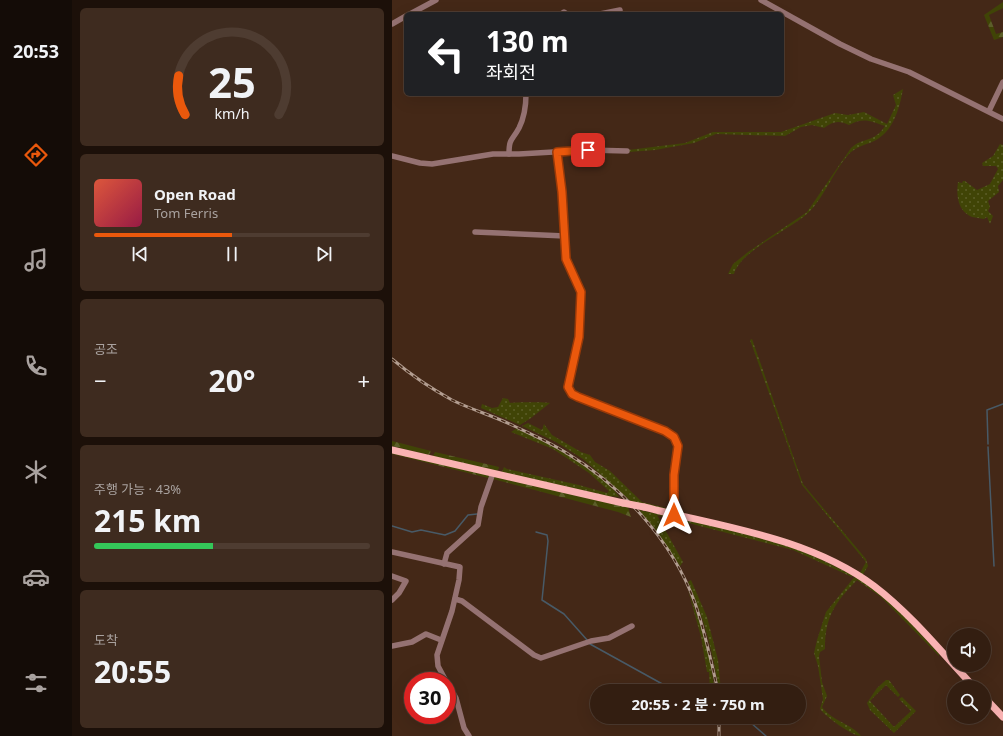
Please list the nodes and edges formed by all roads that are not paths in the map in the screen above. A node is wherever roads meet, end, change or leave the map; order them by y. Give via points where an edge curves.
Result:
1 (436, 0) edge
2 (761, 0) edge
3 (620, 10) dead end
4 (414, 12) edge
5 (610, 12) edge
6 (783, 12) edge
7 (784, 13) edge
8 (404, 17) edge
9 (392, 24) edge
10 (1003, 82) edge
11 (526, 96) edge
12 (989, 111) junction
13 (1003, 119) edge
14 (557, 152) junction
15 (627, 152) dead end
16 (509, 154) junction
17 (392, 156) edge
18 (476, 232) dead end
19 (565, 236) junction
20 (392, 450) edge
21 (493, 473) junction
22 (674, 515) junction
23 (392, 552) edge
24 (444, 564) junction
25 (392, 576) edge
26 (455, 599) junction
27 (392, 600) edge
28 (632, 626) dead end
29 (441, 640) junction
30 (392, 646) edge
31 (442, 672) edge
32 (967, 680) edge
33 (456, 698) edge
34 (991, 704) edge
35 (1003, 717) edge
36 (470, 736) edge

1 - 4 street
2 - 6 street
3 - 5 street
7 - 12 street via 871,59 909,72
8 - 9 street
10 - 12 street
11 - 16 street via 523,119 509,141
12 - 13 street
14 - 15 street
14 - 16 street
14 - 19 street
16 - 17 street via 432,164
18 - 19 street
19 - 22 street via 568,265 581,292 579,337 568,383 569,390 578,397 665,431 674,437 678,446 674,475
20 - 21 main road
21 - 22 main road, bridge
21 - 24 street via 481,507 478,525 447,553
22 - 32 main road via 785,542 856,573 900,608
23 - 24 street
24 - 26 street via 460,567
25 - 27 street via 406,581
26 - 28 street via 462,601 541,658 591,641 609,638
26 - 29 street
29 - 30 street via 426,634 412,642
29 - 31 street via 437,661
33 - 36 street via 464,728
34 - 35 main road

